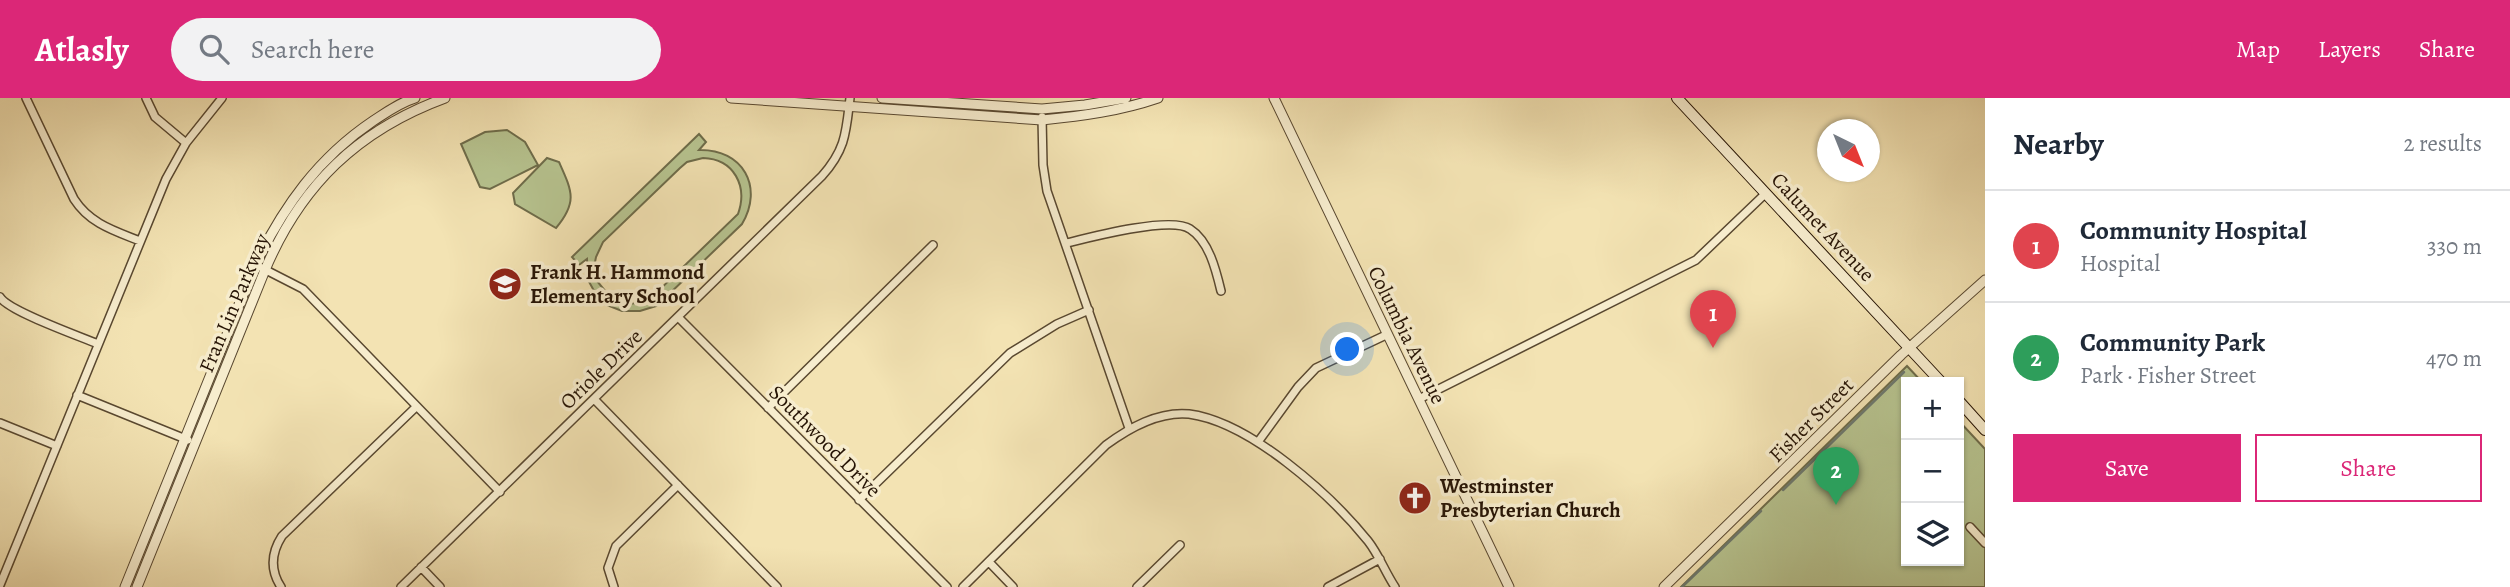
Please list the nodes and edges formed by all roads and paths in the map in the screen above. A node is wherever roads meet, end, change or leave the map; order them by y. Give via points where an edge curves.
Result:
1 (26, 98) edge
2 (146, 98) edge
3 (222, 98) edge
4 (444, 98) edge
5 (731, 98) edge
6 (882, 98) edge
7 (1126, 98) edge
8 (1158, 98) edge
9 (1273, 98) edge
10 (1676, 98) edge
11 (403, 100) edge
12 (850, 102) edge
13 (1042, 109) junction
14 (407, 114) junction
15 (1042, 120) junction
16 (186, 143) junction
17 (1765, 194) junction
18 (140, 241) junction
19 (1067, 243) junction
20 (933, 245) dead end
21 (255, 265) junction
22 (265, 270) junction
23 (1985, 280) edge
24 (1221, 291) dead end
25 (0, 297) edge
26 (1089, 310) junction
27 (679, 318) junction
28 (1387, 335) junction
29 (97, 344) junction
30 (1910, 348) junction
31 (1936, 377) edge
32 (78, 395) junction
33 (1419, 399) junction
34 (595, 400) junction
35 (416, 407) junction
36 (1964, 407) edge
37 (768, 408) junction
38 (0, 423) edge
39 (1129, 428) junction
40 (1985, 430) edge
41 (191, 441) junction
42 (1258, 442) junction
43 (57, 446) junction
44 (678, 485) junction
45 (500, 492) junction
46 (859, 500) junction
47 (1970, 527) dead end
48 (1985, 543) edge
49 (1180, 545) dead end
50 (1380, 559) junction
51 (989, 562) junction
52 (421, 567) junction
53 (0, 585) edge
54 (1507, 586) edge
55 (125, 587) edge
56 (137, 587) edge
57 (281, 587) edge
58 (401, 587) edge
59 (440, 587) edge
60 (614, 587) edge
61 (777, 587) edge
62 (947, 587) edge
63 (963, 587) edge
64 (1013, 587) edge
65 (1137, 587) edge
66 (1328, 587) edge
67 (1395, 587) edge
68 (1664, 587) edge

1 - 18 street via 82,211 102,226
2 - 16 street via 155,117
3 - 16 street
4 - 14 street, Fran Lin Parkway
5 - 12 street
6 - 13 street
7 - 13 street
8 - 15 street via 1085,116
9 - 28 street, Columbia Avenue
10 - 17 main road, Calumet Avenue
11 - 14 street
11 - 21 street, Fran Lin Parkway via 347,139 310,176 281,216
12 - 15 street
12 - 27 street, Oriole Drive via 846,139 836,160
13 - 15 street
14 - 22 street, Fran Lin Parkway via 360,142 324,174 289,221
15 - 19 street via 1047,191
16 - 18 street
17 - 30 main road, Calumet Avenue
17 - 33 street via 1696,260
18 - 29 street
19 - 24 street via 1176,224 1189,228 1200,238
19 - 26 street
20 - 37 street
21 - 22 street
21 - 41 street, Fran Lin Parkway
22 - 35 street via 303,289
22 - 41 street, Fran Lin Parkway
23 - 30 street, Fisher Street
25 - 29 street via 21,312
26 - 39 street
26 - 46 street via 1010,353
27 - 34 street, Oriole Drive
27 - 37 street, Southwood Drive
28 - 33 street, Columbia Avenue
28 - 42 street via 1317,368
29 - 32 street
30 - 31 main road, Calumet Avenue
30 - 68 street, Fisher Street
32 - 41 street
32 - 43 street
33 - 54 street, Columbia Avenue
34 - 44 street
34 - 45 street, Oriole Drive
35 - 45 street
35 - 57 street via 282,536 273,561
36 - 40 main road
37 - 46 street, Southwood Drive
38 - 43 street
39 - 42 street via 1154,418 1187,414 1227,425
39 - 51 street via 1105,444
41 - 55 street, Fran Lin Parkway
41 - 56 street, Fran Lin Parkway
42 - 50 street via 1332,502
43 - 53 street
44 - 60 street via 616,546 608,568
44 - 61 street
45 - 52 street, Oriole Drive
46 - 62 street, Southwood Drive
47 - 48 street
49 - 65 street
50 - 66 street
50 - 67 street
51 - 63 street
51 - 64 street
52 - 58 street, Oriole Drive
52 - 59 street

